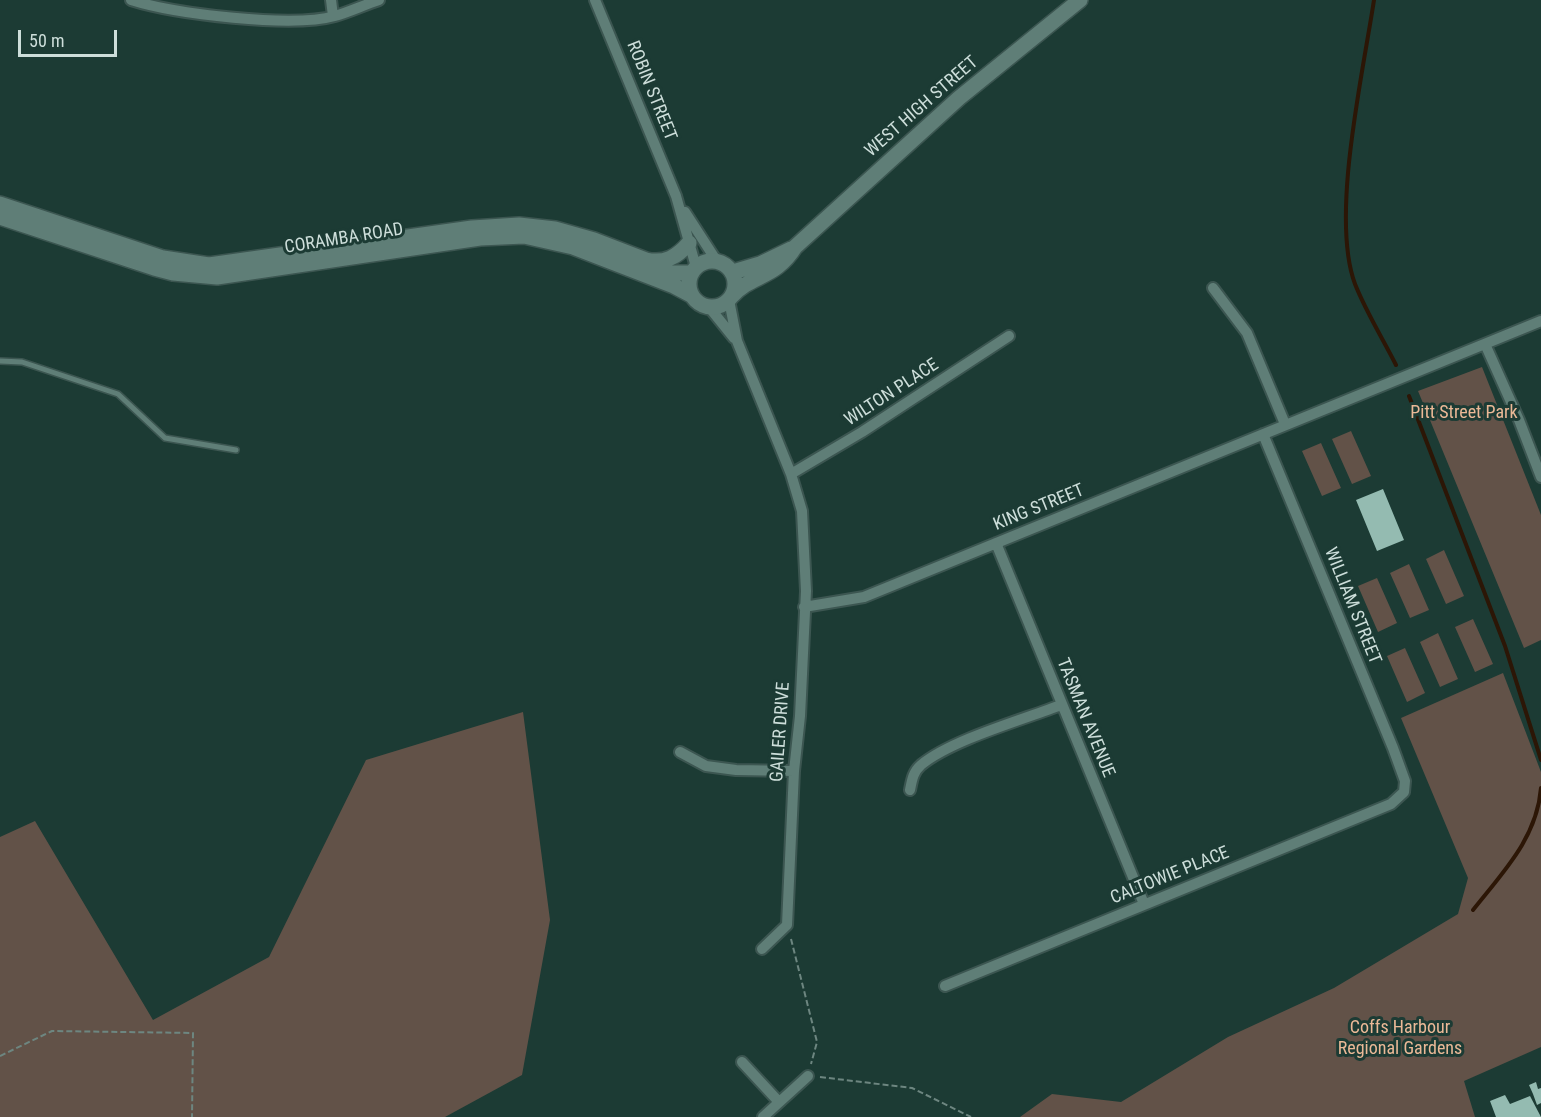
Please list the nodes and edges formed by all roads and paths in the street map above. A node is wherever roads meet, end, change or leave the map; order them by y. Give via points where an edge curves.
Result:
1 (131, 0) edge
2 (331, 0) edge
3 (379, 0) edge
4 (595, 0) edge
5 (1080, 0) edge
6 (333, 16) junction
7 (676, 196) junction
8 (0, 204) edge
9 (0, 217) edge
10 (689, 243) junction
11 (795, 247) junction
12 (646, 260) junction
13 (716, 260) junction
14 (693, 270) junction
15 (733, 272) junction
16 (1213, 288) dead end
17 (691, 295) junction
18 (731, 298) junction
19 (709, 307) junction
20 (1541, 321) edge
21 (1009, 336) dead end
22 (736, 341) junction
23 (1485, 344) junction
24 (0, 361) edge
25 (1285, 424) junction
26 (1263, 434) junction
27 (237, 450) dead end
28 (791, 474) junction
29 (1541, 477) edge
30 (996, 543) junction
31 (804, 607) junction
32 (1061, 705) junction
33 (680, 752) dead end
34 (794, 771) junction
35 (910, 790) dead end
36 (1404, 792) joint
37 (1144, 904) junction
38 (787, 925) junction
39 (762, 949) dead end
40 (945, 986) dead end
41 (0, 1056) edge
42 (742, 1062) dead end
43 (808, 1076) junction
44 (779, 1102) junction
45 (192, 1117) edge
46 (763, 1117) edge
47 (971, 1117) edge

1 - 6 street via 211,15 283,20
2 - 6 street
3 - 6 street
4 - 7 street, ROBIN STREET
5 - 11 main road, WEST HIGH STREET via 959,98
7 - 10 street, ROBIN STREET
7 - 13 street, ROBIN STREET
8 - 12 main road, CORAMBA ROAD via 163,258 209,265 503,224 555,229
9 - 17 main road, CORAMBA ROAD via 154,268 217,277 480,238 524,236 573,247
10 - 12 main road via 666,261
10 - 14 street, ROBIN STREET
11 - 15 main road, WEST HIGH STREET
11 - 18 main road, WEST HIGH STREET via 777,269 738,289
12 - 14 main road, CORAMBA ROAD via 669,273
13 - 14 main road via 702,262
13 - 15 main road
14 - 17 main road via 688,280
15 - 18 main road via 736,284
16 - 25 street via 1247,333
17 - 19 main road
18 - 19 main road
18 - 22 street
19 - 22 street
20 - 23 street, KING STREET
21 - 28 street, WILTON PLACE
22 - 28 street
23 - 25 street, KING STREET
23 - 29 street
24 - 27 lane via 22,362 118,394 165,438
25 - 26 street, KING STREET
26 - 30 street, KING STREET
26 - 36 street, WILLIAM STREET via 1393,748 1405,781
28 - 31 street via 802,511
30 - 31 street, KING STREET via 864,597
30 - 32 street, TASMAN AVENUE
31 - 34 street, GAILER DRIVE
32 - 35 street via 944,750 919,766 912,776
32 - 37 street, TASMAN AVENUE
33 - 34 street via 706,766
34 - 38 street, GAILER DRIVE
36 - 37 street, CALTOWIE PLACE via 1391,804
37 - 40 street, CALTOWIE PLACE
38 - 39 street
38 - 43 path via 817,1042
41 - 45 path via 52,1031 193,1033
42 - 44 street
43 - 44 street
43 - 47 path via 912,1088
44 - 46 street

